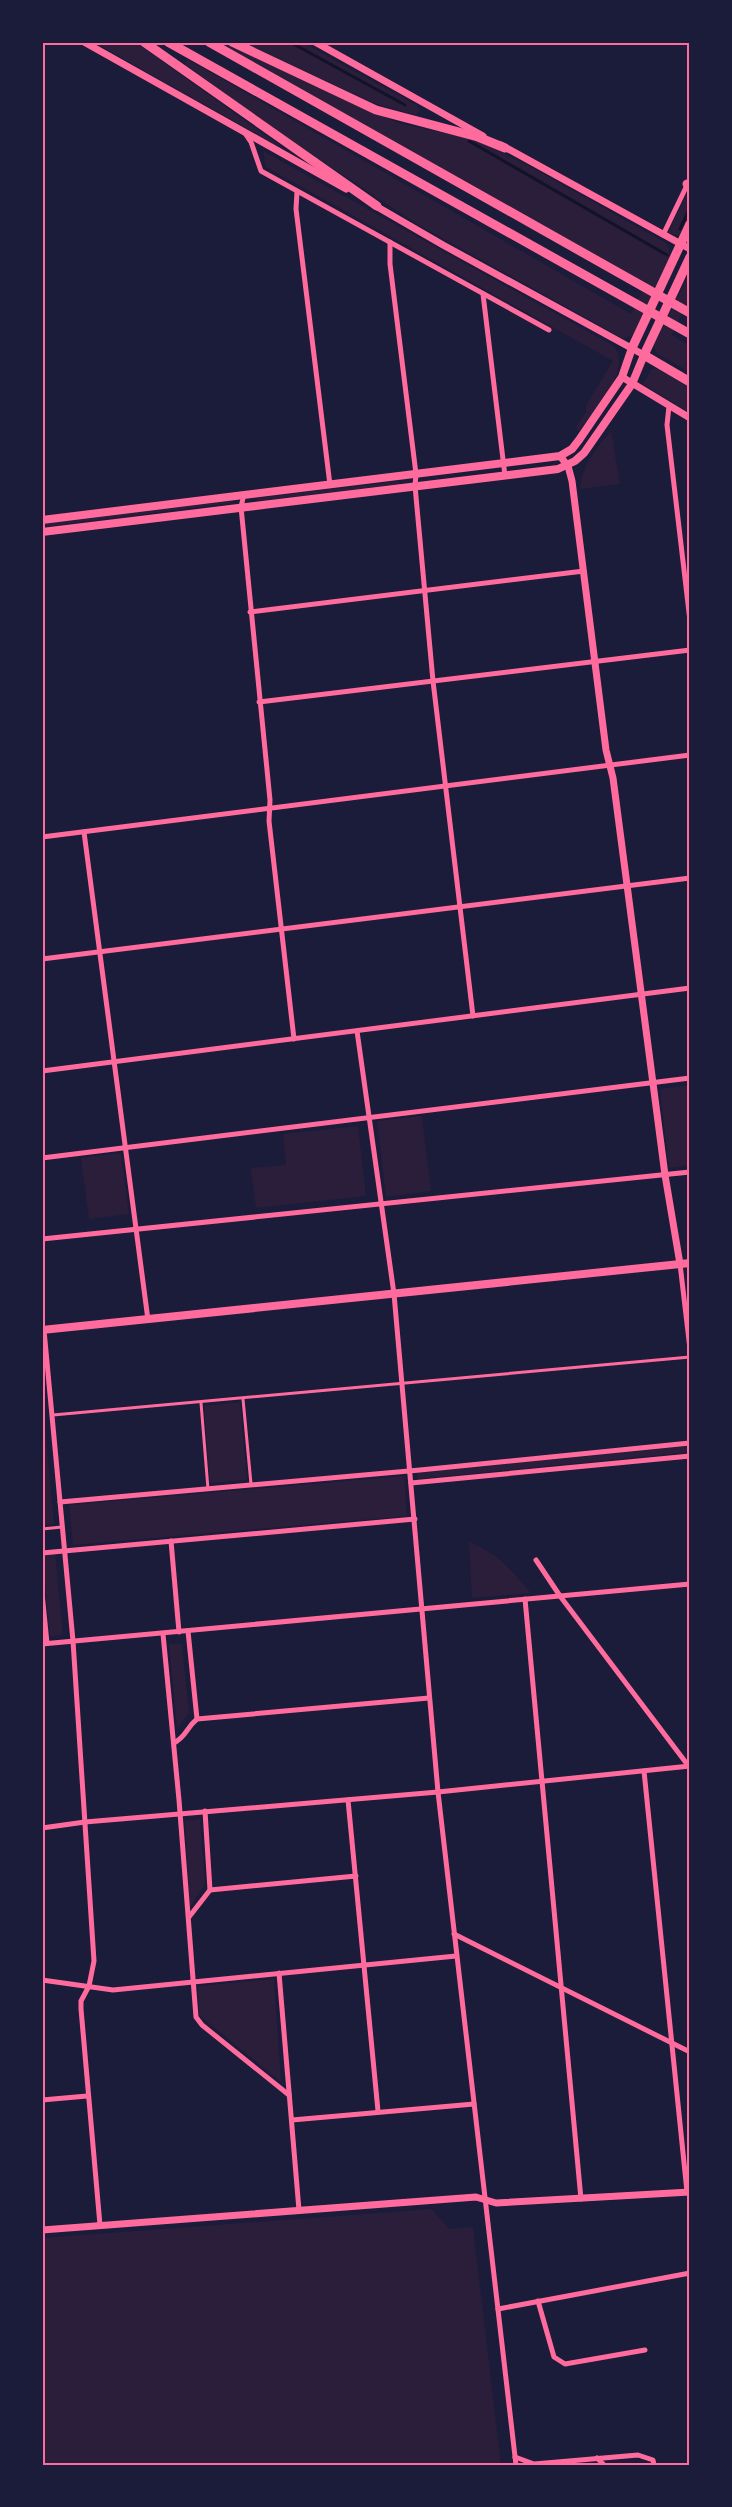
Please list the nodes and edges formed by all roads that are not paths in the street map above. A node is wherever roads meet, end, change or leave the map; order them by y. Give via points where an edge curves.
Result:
1 (84, 42) edge
2 (144, 42) edge
3 (168, 42) edge
4 (209, 42) edge
5 (232, 42) edge
6 (315, 42) edge
7 (245, 132) junction
8 (505, 147) junction
9 (689, 183) edge
10 (297, 192) junction
11 (377, 207) junction
12 (690, 224) edge
13 (663, 235) junction
14 (390, 242) junction
15 (680, 244) junction
16 (690, 249) edge
17 (690, 257) edge
18 (483, 294) junction
19 (688, 312) edge
20 (549, 330) dead end
21 (690, 334) edge
22 (632, 348) junction
23 (644, 355) junction
24 (622, 377) junction
25 (690, 382) edge
26 (633, 384) junction
27 (669, 406) junction
28 (690, 418) edge
29 (560, 456) junction
30 (504, 463) junction
31 (568, 466) junction
32 (416, 474) junction
33 (505, 476) junction
34 (330, 484) junction
35 (415, 486) junction
36 (244, 494) junction
37 (241, 507) junction
38 (42, 520) edge
39 (42, 532) edge
40 (584, 571) junction
41 (425, 590) junction
42 (250, 612) junction
43 (690, 621) edge
44 (690, 650) edge
45 (596, 661) junction
46 (433, 681) junction
47 (259, 702) junction
48 (690, 755) edge
49 (610, 766) junction
50 (446, 786) junction
51 (270, 808) junction
52 (84, 832) junction
53 (42, 837) edge
54 (690, 878) edge
55 (627, 885) junction
56 (459, 907) junction
57 (281, 929) junction
58 (100, 952) junction
59 (42, 959) edge
60 (690, 988) edge
61 (642, 994) junction
62 (473, 1016) junction
63 (357, 1031) junction
64 (294, 1038) junction
65 (114, 1062) junction
66 (42, 1071) edge
67 (690, 1078) edge
68 (654, 1083) junction
69 (369, 1118) junction
70 (125, 1149) junction
71 (42, 1158) edge
72 (690, 1172) edge
73 (665, 1175) junction
74 (381, 1204) junction
75 (136, 1229) junction
76 (42, 1239) edge
77 (690, 1263) edge
78 (680, 1264) junction
79 (394, 1294) junction
80 (148, 1320) junction
81 (43, 1330) edge
82 (690, 1349) edge
83 (690, 1357) edge
84 (402, 1384) junction
85 (243, 1399) junction
86 (201, 1403) junction
87 (52, 1415) junction
88 (690, 1443) edge
89 (690, 1456) edge
90 (410, 1470) junction
91 (411, 1483) junction
92 (251, 1485) junction
93 (208, 1489) junction
94 (60, 1502) junction
95 (415, 1520) junction
96 (62, 1527) junction
97 (42, 1529) edge
98 (171, 1541) junction
99 (65, 1550) junction
100 (42, 1553) edge
101 (536, 1560) dead end
102 (690, 1584) edge
103 (42, 1593) edge
104 (561, 1596) junction
105 (525, 1599) junction
106 (422, 1609) junction
107 (188, 1631) junction
108 (179, 1632) junction
109 (163, 1634) junction
110 (73, 1641) junction
111 (44, 1643) edge
112 (429, 1698) junction
113 (197, 1719) junction
114 (174, 1743) junction
115 (690, 1767) edge
116 (644, 1771) junction
117 (541, 1781) junction
118 (438, 1792) junction
119 (348, 1800) junction
120 (205, 1811) junction
121 (180, 1814) junction
122 (85, 1822) junction
123 (42, 1828) edge
124 (356, 1876) junction
125 (210, 1890) junction
126 (189, 1917) junction
127 (454, 1934) junction
128 (456, 1956) junction
129 (364, 1964) junction
130 (279, 1973) junction
131 (42, 1980) edge
132 (194, 1981) junction
133 (89, 1986) junction
134 (561, 1987) junction
135 (672, 2043) junction
136 (690, 2052) edge
137 (289, 2095) junction
138 (87, 2096) junction
139 (42, 2100) edge
140 (474, 2104) junction
141 (378, 2111) junction
142 (292, 2120) junction
143 (688, 2192) edge
144 (581, 2199) junction
145 (484, 2200) junction
146 (300, 2210) junction
147 (100, 2225) junction
148 (42, 2230) edge
149 (690, 2273) edge
150 (538, 2301) junction
151 (498, 2309) junction
152 (645, 2350) dead end
153 (515, 2457) junction
154 (597, 2458) junction
155 (534, 2464) edge
156 (516, 2465) edge
157 (604, 2465) edge
158 (654, 2465) edge

1 - 7 street
2 - 11 main road
3 - 21 main road
4 - 19 main road
5 - 8 main road via 376,110
6 - 8 street
7 - 10 street via 261,171
7 - 11 street
8 - 13 street
9 - 13 street
10 - 14 street
10 - 34 street
11 - 22 street
12 - 15 main road
13 - 15 street
14 - 18 street
14 - 32 street
15 - 16 street
15 - 22 main road
17 - 23 main road
18 - 20 street
18 - 30 street
22 - 23 street
22 - 24 main road
23 - 25 main road
23 - 26 main road
24 - 26 street
24 - 29 main road via 572,449
26 - 27 street
26 - 31 main road via 584,453
27 - 28 street
27 - 43 street via 667,425
29 - 30 main road
29 - 31 street
30 - 32 main road
30 - 33 street
31 - 33 main road
31 - 40 street
32 - 34 main road
32 - 35 street
33 - 35 main road
34 - 36 main road
35 - 37 main road
35 - 41 street
36 - 37 street
36 - 38 main road
37 - 39 main road
37 - 42 street
40 - 41 street
40 - 45 street
41 - 42 street
41 - 46 street
42 - 47 street
44 - 45 street
45 - 46 street
45 - 49 street
46 - 47 street
46 - 50 street
47 - 51 street
48 - 49 street
49 - 50 street
49 - 55 street
50 - 51 street
50 - 56 street
51 - 52 street
51 - 57 street
52 - 53 street
52 - 58 street
54 - 55 street
55 - 56 street
55 - 61 street
56 - 57 street
56 - 62 street
57 - 58 street
57 - 64 street
58 - 59 street
58 - 65 street
60 - 61 street
61 - 62 street
61 - 68 street
62 - 63 street
63 - 64 street
63 - 69 street
64 - 65 street
65 - 66 street
65 - 70 street
67 - 68 street
68 - 69 street
68 - 73 street
69 - 70 street
69 - 74 street
70 - 71 street
70 - 75 street
72 - 73 street
73 - 74 street
73 - 78 street
74 - 75 street
74 - 79 street
75 - 76 street
75 - 80 street
77 - 78 main road
78 - 79 main road
78 - 82 street
79 - 80 main road
79 - 84 street
80 - 81 main road
81 - 87 street
83 - 84 lane
84 - 85 lane
84 - 90 street
85 - 86 lane
85 - 92 lane
86 - 87 lane
86 - 93 lane
87 - 94 street
88 - 90 street
89 - 91 street
90 - 91 street
90 - 92 street
91 - 95 street
92 - 93 street
93 - 94 street
94 - 96 street
95 - 98 street
95 - 106 street
96 - 97 lane
96 - 99 street
98 - 99 street
98 - 108 street
99 - 100 street
99 - 110 street
101 - 104 street
102 - 104 street
103 - 111 street
104 - 105 street
104 - 115 street
105 - 106 street
105 - 117 street
106 - 107 street
106 - 112 street
107 - 108 street
107 - 113 street
108 - 109 street
109 - 110 street
109 - 114 street
110 - 111 street
110 - 122 street
112 - 113 street
112 - 118 street
113 - 114 street via 183,1738
114 - 121 street
115 - 116 street
116 - 117 street
116 - 135 street
117 - 118 street
117 - 134 street
118 - 119 street
118 - 127 street
119 - 120 street
119 - 124 street
120 - 121 street
120 - 125 street
121 - 122 street
121 - 126 street
122 - 123 street
122 - 133 street via 94,1961
124 - 125 street
124 - 129 street
125 - 126 street
126 - 132 street
127 - 128 street
127 - 134 street
128 - 129 street
128 - 140 street
129 - 130 street
129 - 141 street
130 - 132 street
130 - 137 street
131 - 133 street
132 - 133 street via 114,1990
132 - 137 street via 196,2017 202,2025
133 - 138 street via 81,2001
134 - 135 street
134 - 144 street
135 - 136 street
135 - 143 street
137 - 142 street
138 - 139 street
138 - 147 street
140 - 141 street
140 - 145 street
141 - 142 street
142 - 146 street
143 - 144 street
144 - 145 street via 496,2203
145 - 146 street via 476,2196
145 - 151 street
146 - 147 street
147 - 148 street
149 - 150 street
150 - 151 street
150 - 152 street via 554,2357 561,2363
151 - 153 street
153 - 155 street
153 - 156 street
154 - 155 street
154 - 157 street
154 - 158 street via 638,2455 652,2460

